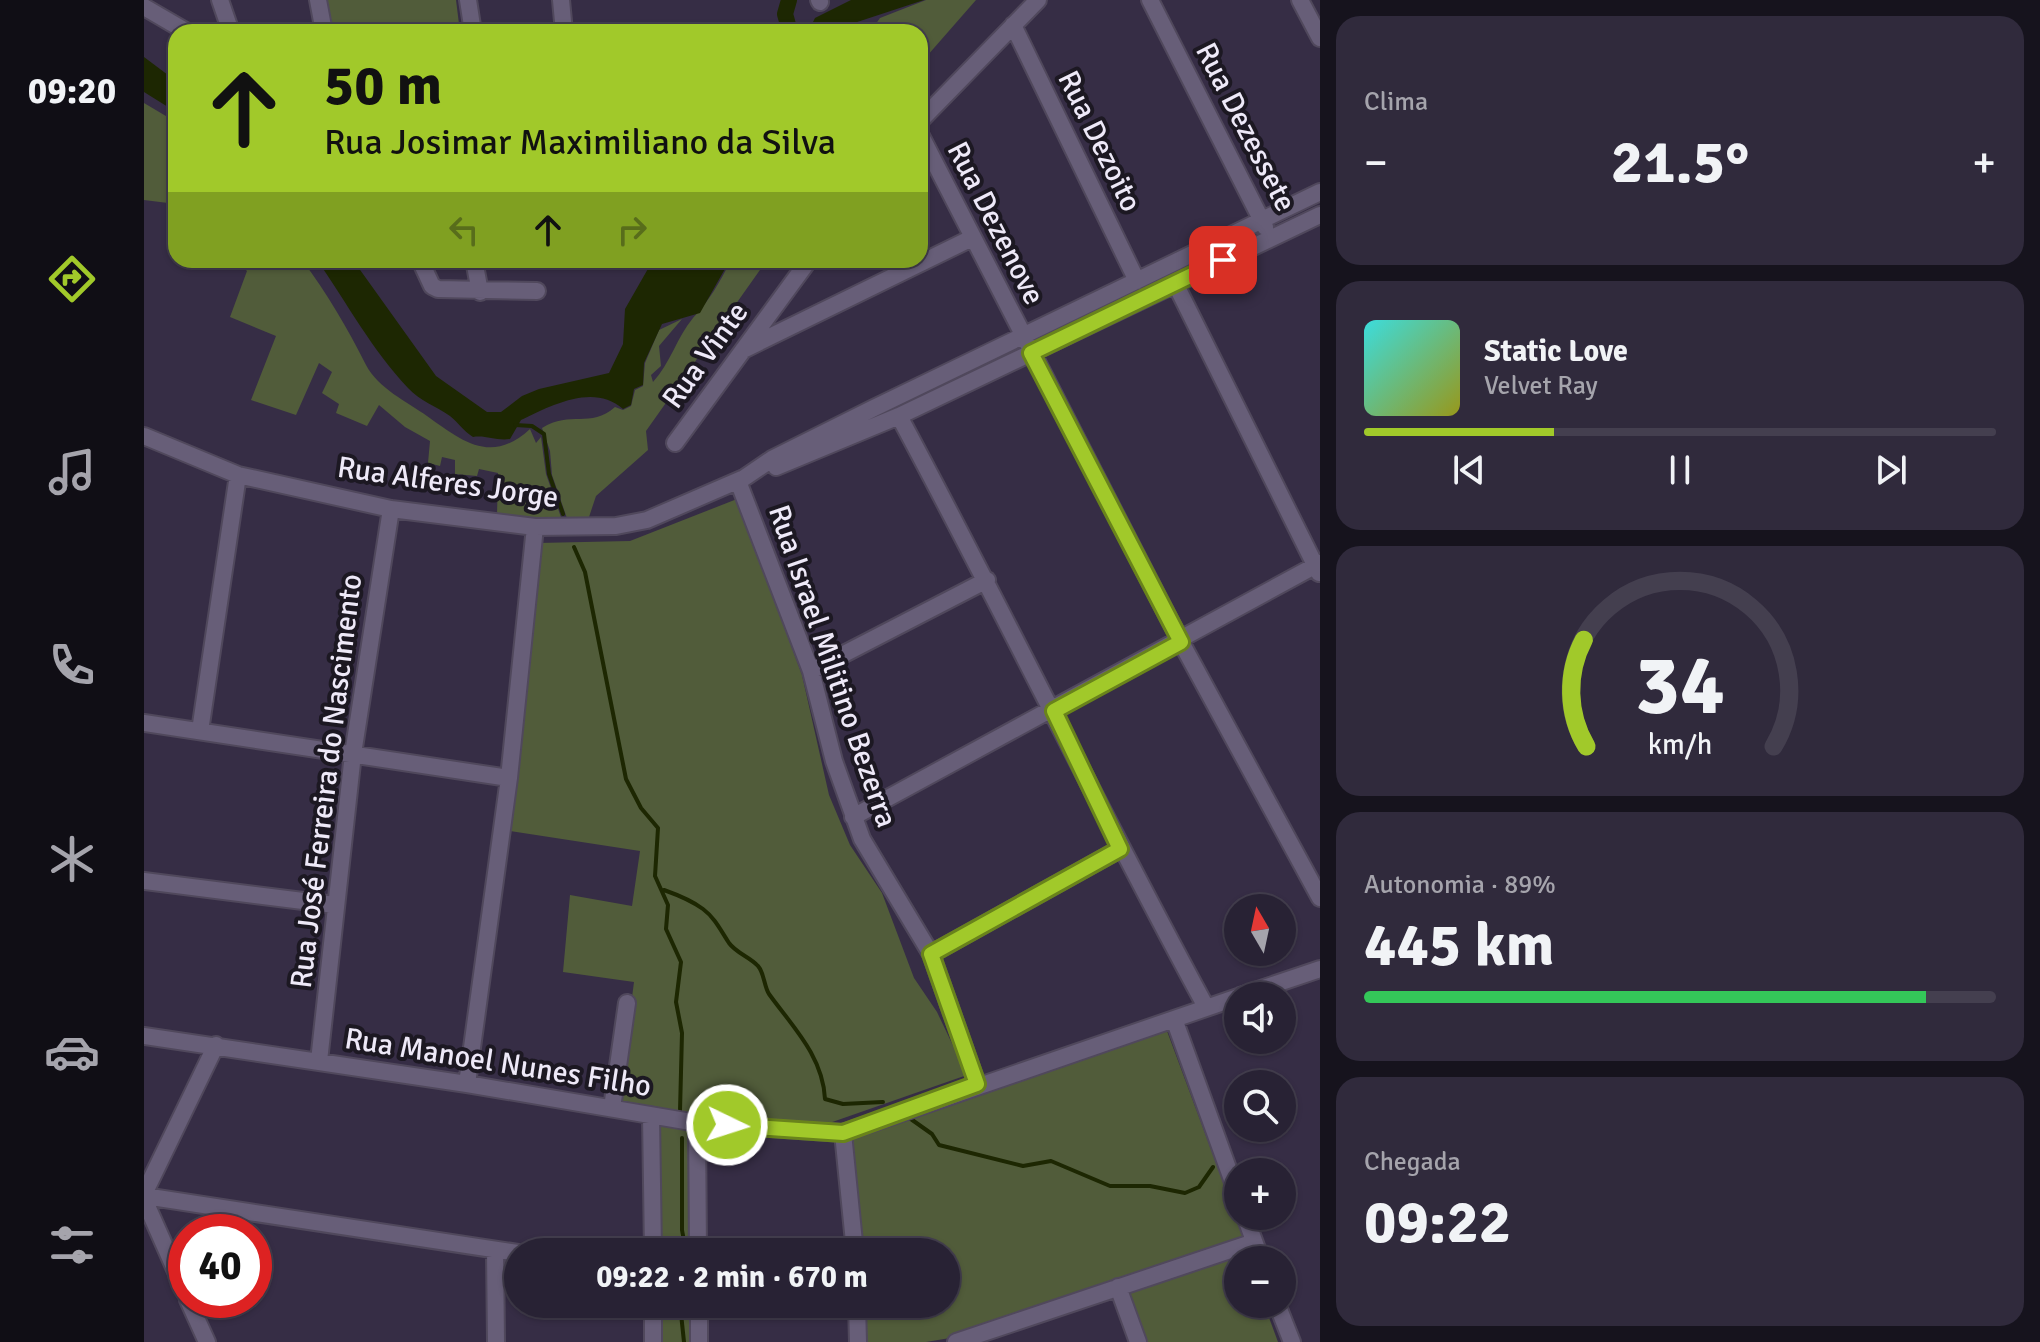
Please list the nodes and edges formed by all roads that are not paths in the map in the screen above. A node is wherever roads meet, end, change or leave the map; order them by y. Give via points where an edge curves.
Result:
1 (220, 0) edge
2 (318, 0) edge
3 (468, 0) edge
4 (561, 0) edge
5 (1038, 0) edge
6 (1150, 0) edge
7 (1300, 0) edge
8 (144, 7) edge
9 (173, 24) edge
10 (228, 24) edge
11 (322, 24) edge
12 (472, 24) edge
13 (563, 24) edge
14 (1013, 25) junction
15 (1320, 38) edge
16 (928, 113) edge
17 (928, 150) edge
18 (1320, 192) edge
19 (1319, 218) edge
20 (1262, 220) junction
21 (1271, 237) junction
22 (972, 238) junction
23 (928, 260) edge
24 (424, 268) edge
25 (476, 268) edge
26 (803, 268) edge
27 (911, 268) edge
28 (1137, 281) junction
29 (1175, 283) junction
30 (537, 291) dead end
31 (480, 292) junction
32 (1021, 337) junction
33 (743, 350) junction
34 (1031, 353) junction
35 (899, 416) junction
36 (144, 436) edge
37 (675, 443) dead end
38 (238, 475) junction
39 (741, 479) junction
40 (391, 509) junction
41 (535, 527) junction
42 (1317, 568) edge
43 (987, 580) junction
44 (1181, 642) junction
45 (811, 671) junction
46 (1054, 711) junction
47 (144, 723) edge
48 (200, 731) junction
49 (353, 754) junction
50 (509, 778) junction
51 (853, 817) junction
52 (1120, 849) junction
53 (144, 881) edge
54 (1320, 898) edge
55 (335, 905) junction
56 (931, 954) junction
57 (1320, 969) edge
58 (1281, 982) edge
59 (1224, 1001) edge
60 (627, 1003) dead end
61 (1206, 1007) junction
62 (1174, 1019) junction
63 (144, 1036) edge
64 (216, 1045) junction
65 (319, 1061) junction
66 (467, 1084) junction
67 (977, 1084) junction
68 (612, 1108) junction
69 (651, 1115) junction
70 (697, 1123) junction
71 (843, 1133) junction
72 (1224, 1158) edge
73 (144, 1196) edge
74 (1250, 1230) edge
75 (653, 1238) edge
76 (698, 1238) edge
77 (854, 1238) edge
78 (1254, 1242) junction
79 (1256, 1246) edge
80 (495, 1250) junction
81 (504, 1251) edge
82 (168, 1252) edge
83 (1118, 1287) junction
84 (196, 1318) edge
85 (653, 1318) edge
86 (699, 1318) edge
87 (857, 1318) edge
88 (1283, 1318) edge
89 (207, 1342) edge
90 (496, 1342) edge
91 (653, 1342) edge
92 (699, 1342) edge
93 (858, 1342) edge
94 (956, 1342) edge
95 (1138, 1342) edge
96 (1292, 1342) edge

1 - 10 street
2 - 11 street
3 - 12 street
4 - 13 street
5 - 14 street
6 - 20 street, Rua Dezessete
7 - 15 street
8 - 9 street
14 - 16 street
14 - 28 street, Rua Dezoito
17 - 22 street, Rua Dezenove
18 - 20 street
19 - 21 street
20 - 21 street, Rua Dezessete
20 - 28 street
21 - 29 street
22 - 23 street
22 - 32 street, Rua Dezenove
24 - 31 street via 438,289
25 - 31 street
26 - 33 street, Rua Vinte
27 - 33 street
28 - 32 street
29 - 34 street
29 - 42 street
30 - 31 street
32 - 34 street, Rua Dezenove
32 - 39 street
33 - 37 street, Rua Vinte
34 - 35 street
34 - 44 street, Rua Dezenove
35 - 39 street
35 - 43 street
36 - 38 street, Rua Alferes Jorge
38 - 40 street, Rua Alferes Jorge
38 - 48 street
39 - 41 street, Rua Alferes Jorge via 647,520 616,526
39 - 45 street, Rua Israel Militino Bezerra
40 - 41 street, Rua Alferes Jorge
40 - 49 street, Rua José Ferreira do Nascimento
41 - 50 street
42 - 44 street
43 - 45 street
43 - 46 street
44 - 46 street
44 - 54 street, Rua Dezenove
45 - 51 street, Rua Israel Militino Bezerra
46 - 51 street
46 - 52 street
47 - 48 street
48 - 49 street
49 - 50 street
49 - 55 street, Rua José Ferreira do Nascimento
50 - 66 street
51 - 56 street, Rua Israel Militino Bezerra
52 - 56 street
52 - 61 street
53 - 55 street
55 - 65 street, Rua José Ferreira do Nascimento
56 - 67 street, Rua Israel Militino Bezerra
57 - 58 street
59 - 61 street
60 - 68 street
61 - 62 street
62 - 67 street
62 - 72 street
63 - 64 street, Rua Manoel Nunes Filho
64 - 65 street, Rua Manoel Nunes Filho
64 - 73 street
65 - 66 street, Rua Manoel Nunes Filho
66 - 68 street, Rua Manoel Nunes Filho
67 - 71 street
68 - 69 street, Rua Manoel Nunes Filho
69 - 70 street, Rua Manoel Nunes Filho
69 - 75 street
70 - 71 street, Rua Manoel Nunes Filho
70 - 76 street
71 - 77 street
73 - 80 street
73 - 82 street
74 - 78 street
78 - 79 street
78 - 83 street
80 - 81 street
80 - 90 street
83 - 94 street
83 - 95 street
84 - 89 street
85 - 91 street
86 - 92 street
87 - 93 street
88 - 96 street

